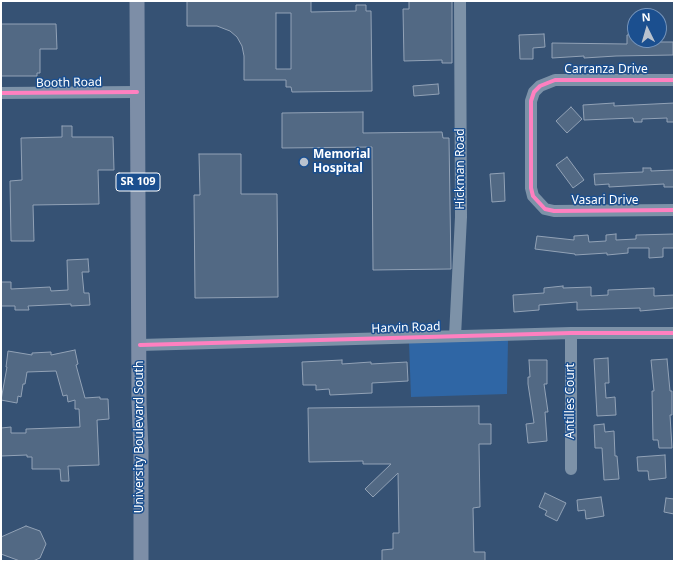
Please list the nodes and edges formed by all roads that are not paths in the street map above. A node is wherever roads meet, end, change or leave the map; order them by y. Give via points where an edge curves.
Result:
1 (137, 1) edge
2 (460, 1) edge
3 (674, 80) edge
4 (137, 92) junction
5 (1, 93) edge
6 (539, 204) joint
7 (674, 210) edge
8 (571, 333) junction
9 (674, 333) edge
10 (455, 336) junction
11 (140, 345) junction
12 (571, 469) dead end
13 (141, 561) edge

1 - 4 main road, University Boulevard South / SR 109
2 - 10 street, Hickman Road via 461,217
3 - 6 street, Carranza Drive via 555,80 540,86 531,100 531,188
4 - 5 street, Booth Road
4 - 11 main road, University Boulevard South / SR 109
6 - 7 street, Vasari Drive via 554,211
8 - 9 street, Harvin Road
8 - 10 street, Harvin Road
8 - 12 street, Antilles Court
10 - 11 street, Harvin Road
11 - 13 main road, University Boulevard South / SR 109

